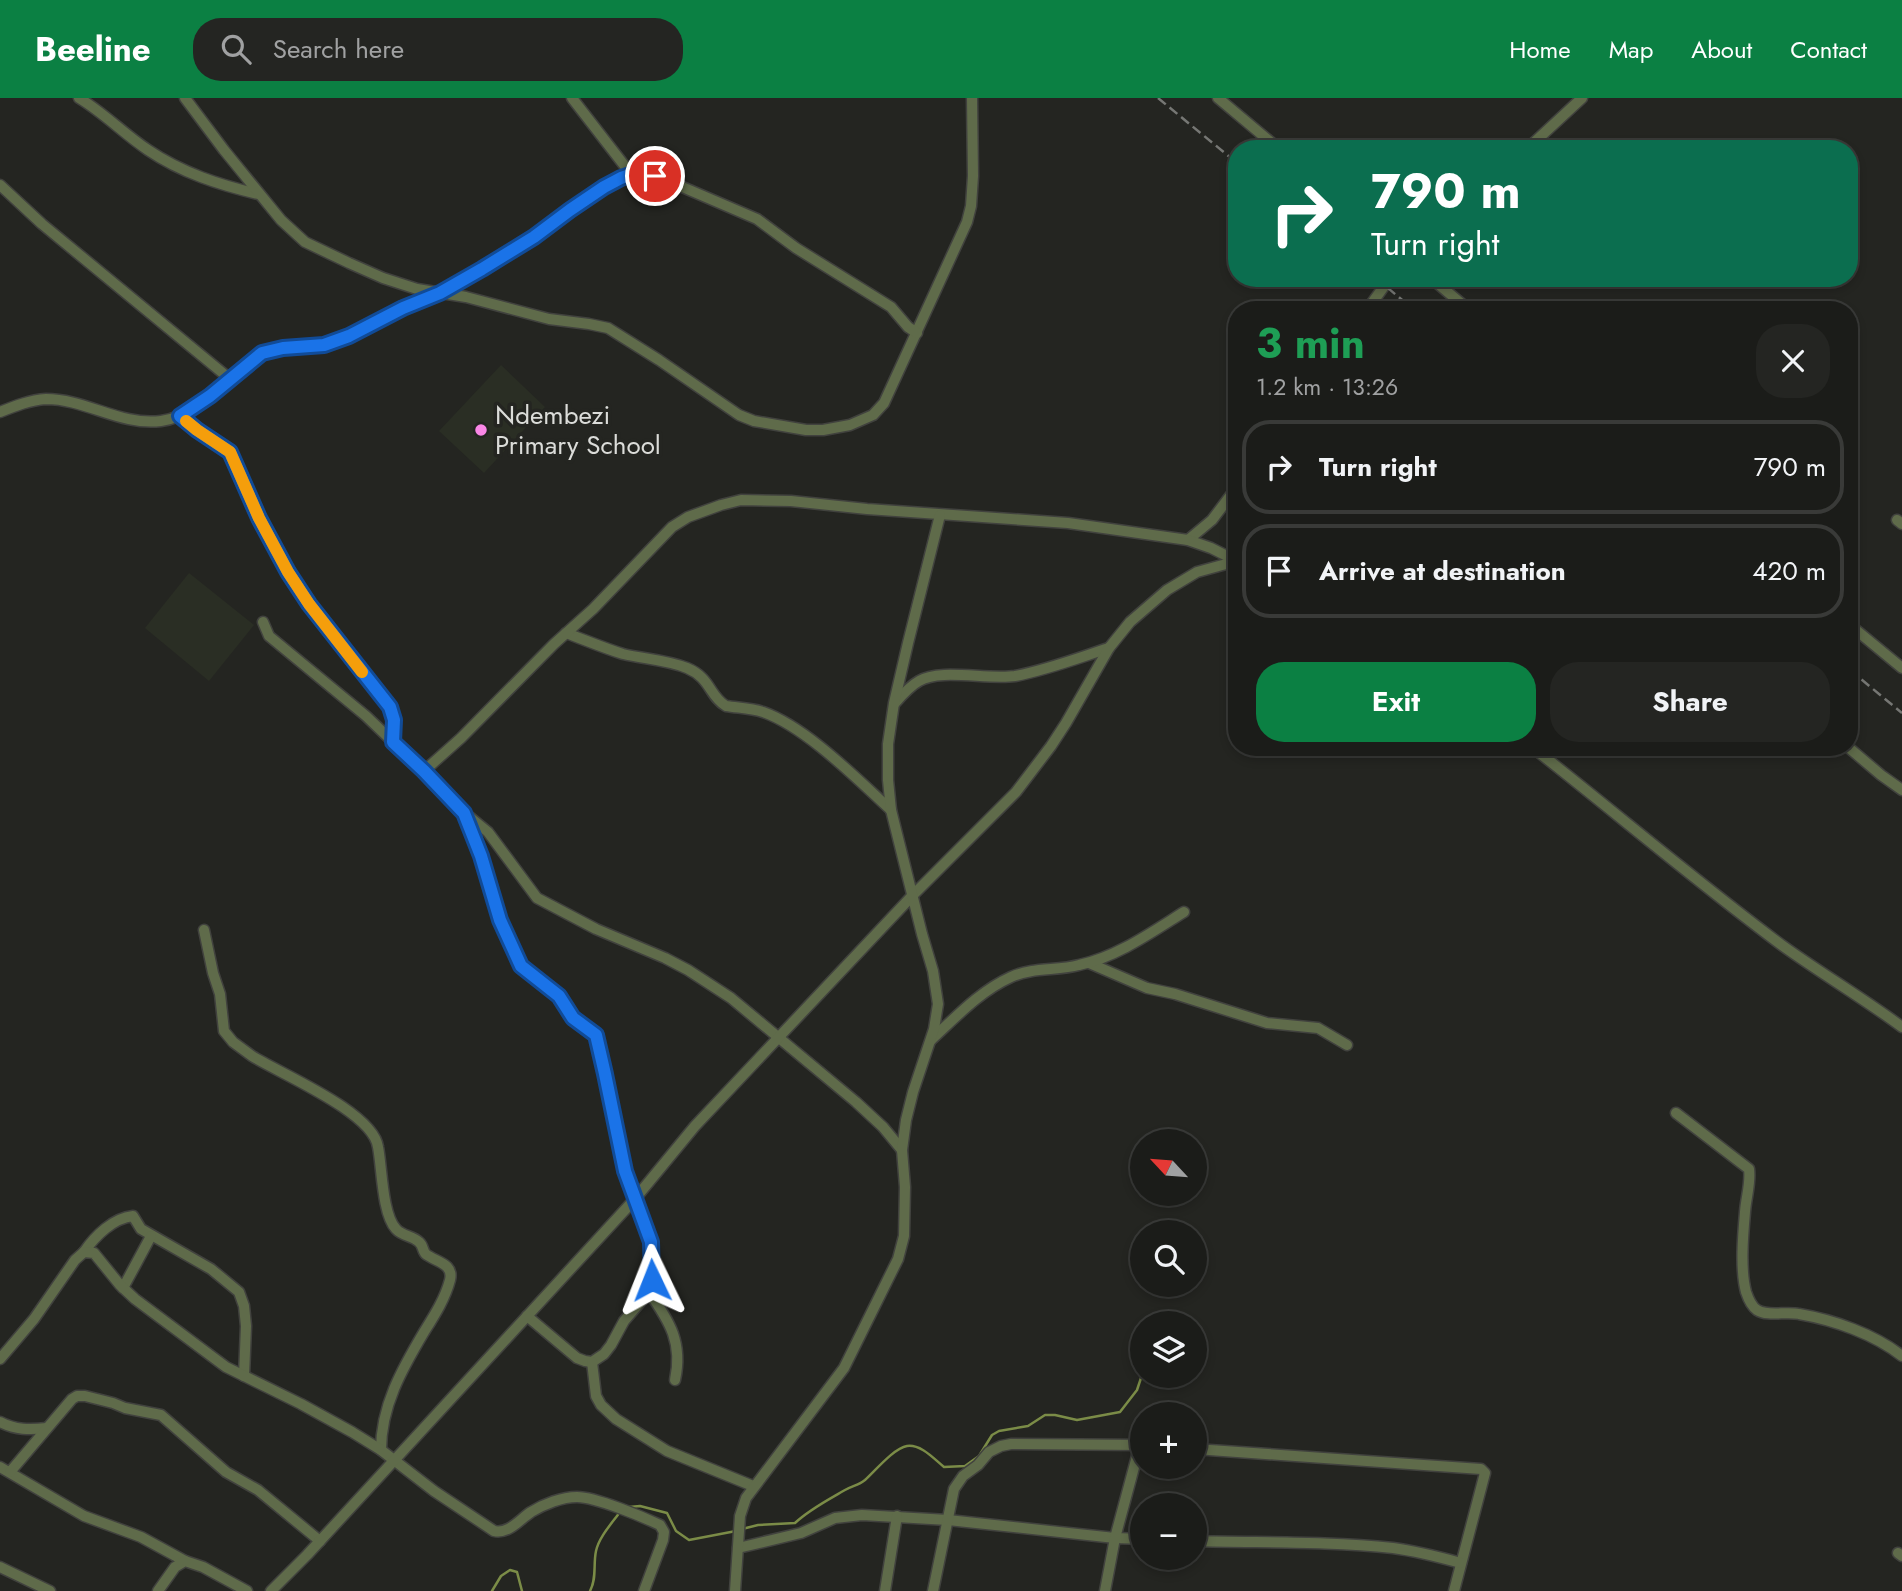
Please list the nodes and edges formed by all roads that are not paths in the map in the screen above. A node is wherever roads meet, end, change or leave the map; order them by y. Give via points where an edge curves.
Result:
1 (79, 98) edge
2 (186, 98) edge
3 (572, 98) edge
4 (972, 98) edge
5 (1218, 98) edge
6 (1582, 98) edge
7 (1268, 140) edge
8 (1537, 140) edge
9 (631, 174) junction
10 (0, 185) edge
11 (259, 194) junction
12 (1442, 287) edge
13 (440, 293) junction
14 (1458, 301) edge
15 (917, 333) junction
16 (230, 379) junction
17 (0, 412) edge
18 (180, 416) junction
19 (1228, 499) edge
20 (940, 515) junction
21 (1188, 540) junction
22 (1228, 556) edge
23 (1228, 563) edge
24 (263, 622) dead end
25 (1858, 632) edge
26 (566, 633) junction
27 (1109, 648) junction
28 (1902, 668) edge
29 (894, 703) junction
30 (393, 742) junction
31 (1858, 755) edge
32 (1543, 756) edge
33 (424, 771) junction
34 (1902, 790) edge
35 (891, 810) junction
36 (464, 813) junction
37 (912, 896) junction
38 (1184, 912) dead end
39 (204, 930) dead end
40 (1089, 963) junction
41 (1902, 1024) edge
42 (778, 1037) junction
43 (932, 1040) junction
44 (1347, 1045) dead end
45 (1676, 1113) dead end
46 (902, 1150) junction
47 (635, 1200) junction
48 (151, 1236) junction
49 (83, 1252) junction
50 (123, 1288) junction
51 (649, 1292) junction
52 (527, 1316) junction
53 (2, 1353) edge
54 (1902, 1356) edge
55 (592, 1362) junction
56 (244, 1377) junction
57 (675, 1380) dead end
58 (0, 1422) edge
59 (47, 1428) junction
60 (1130, 1445) edge
61 (381, 1450) junction
62 (1207, 1450) edge
63 (394, 1460) junction
64 (5, 1470) edge
65 (1131, 1479) edge
66 (753, 1486) junction
67 (897, 1516) junction
68 (948, 1520) junction
69 (1115, 1538) junction
70 (1130, 1539) edge
71 (320, 1541) junction
72 (1207, 1541) edge
73 (738, 1548) junction
74 (185, 1561) junction
75 (1461, 1563) junction
76 (0, 1567) edge
77 (50, 1591) edge
78 (159, 1591) edge
79 (247, 1591) edge
80 (271, 1591) edge
81 (644, 1591) edge
82 (735, 1591) edge
83 (885, 1591) edge
84 (933, 1591) edge
85 (1105, 1591) edge
86 (1454, 1591) edge

1 - 11 street via 177,167
2 - 11 street
3 - 9 street
4 - 15 street via 971,206
5 - 7 street
6 - 8 street
9 - 13 street
9 - 15 street via 673,183 757,219 891,307
10 - 16 street
11 - 13 street via 305,242 383,278
12 - 14 street
13 - 15 street via 549,320 608,328 739,415 806,430 850,425 879,410
13 - 16 street via 335,342 267,351
16 - 18 street
17 - 18 street via 46,400 75,403 141,423
18 - 30 street via 230,452 288,572 390,707
19 - 21 street
20 - 21 street via 1068,523
20 - 26 street via 791,501 741,500 721,505 672,527
20 - 29 street
21 - 22 street
23 - 27 street via 1197,572 1167,590 1130,622
24 - 30 street via 269,636
25 - 28 street
26 - 33 street
26 - 35 street via 622,653 686,667 707,681 726,706 764,713 789,725
27 - 29 street via 1001,678 932,676
27 - 37 street via 1066,723 1016,792
29 - 35 street via 888,744
30 - 33 street
31 - 34 street
32 - 41 street via 1817,971
33 - 36 street
35 - 37 street
36 - 42 street via 488,832 537,898 688,970
36 - 47 street via 518,962 559,996 573,1018 597,1039 618,1145
37 - 42 street
37 - 43 street via 937,991
38 - 40 street via 1134,943
39 - 61 street via 226,1035 252,1056 348,1109 368,1129 378,1144 386,1202 395,1228 418,1241 425,1254 450,1271 443,1297 393,1392
40 - 43 street via 1012,976 980,996
40 - 44 street via 1147,988 1267,1023 1318,1028
42 - 46 street via 856,1102
42 - 47 street via 695,1126
43 - 46 street via 910,1102
45 - 54 street via 1749,1169 1744,1270 1750,1304 1767,1313 1795,1313 1844,1326
46 - 66 street via 904,1236 898,1259 844,1368
47 - 51 street via 652,1252
47 - 52 street
48 - 49 street via 130,1216 117,1221
48 - 50 street
48 - 56 street via 211,1269 239,1292 246,1326
49 - 50 street via 97,1255
49 - 53 street via 34,1319
50 - 56 street
51 - 55 street via 604,1354
51 - 57 street via 677,1342
52 - 55 street via 577,1358
52 - 63 street
55 - 66 street via 598,1400 616,1419 667,1451
56 - 61 street
58 - 59 street via 13,1428
59 - 64 street
59 - 71 street via 79,1396 161,1415 226,1472 258,1490
60 - 68 street via 1000,1446 956,1484
61 - 63 street
62 - 75 street via 1481,1469 1485,1473
63 - 71 street
63 - 81 street via 496,1532 508,1530 548,1504 579,1497 660,1525 664,1537
64 - 74 street via 84,1516 141,1537
65 - 69 street
66 - 73 street via 742,1509
67 - 68 street
67 - 73 street via 835,1518 801,1533
67 - 83 street
68 - 69 street
68 - 84 street
69 - 70 street
69 - 85 street
71 - 80 street
72 - 75 street via 1371,1546
73 - 82 street
74 - 78 street via 175,1567
74 - 79 street
75 - 86 street
76 - 77 street

